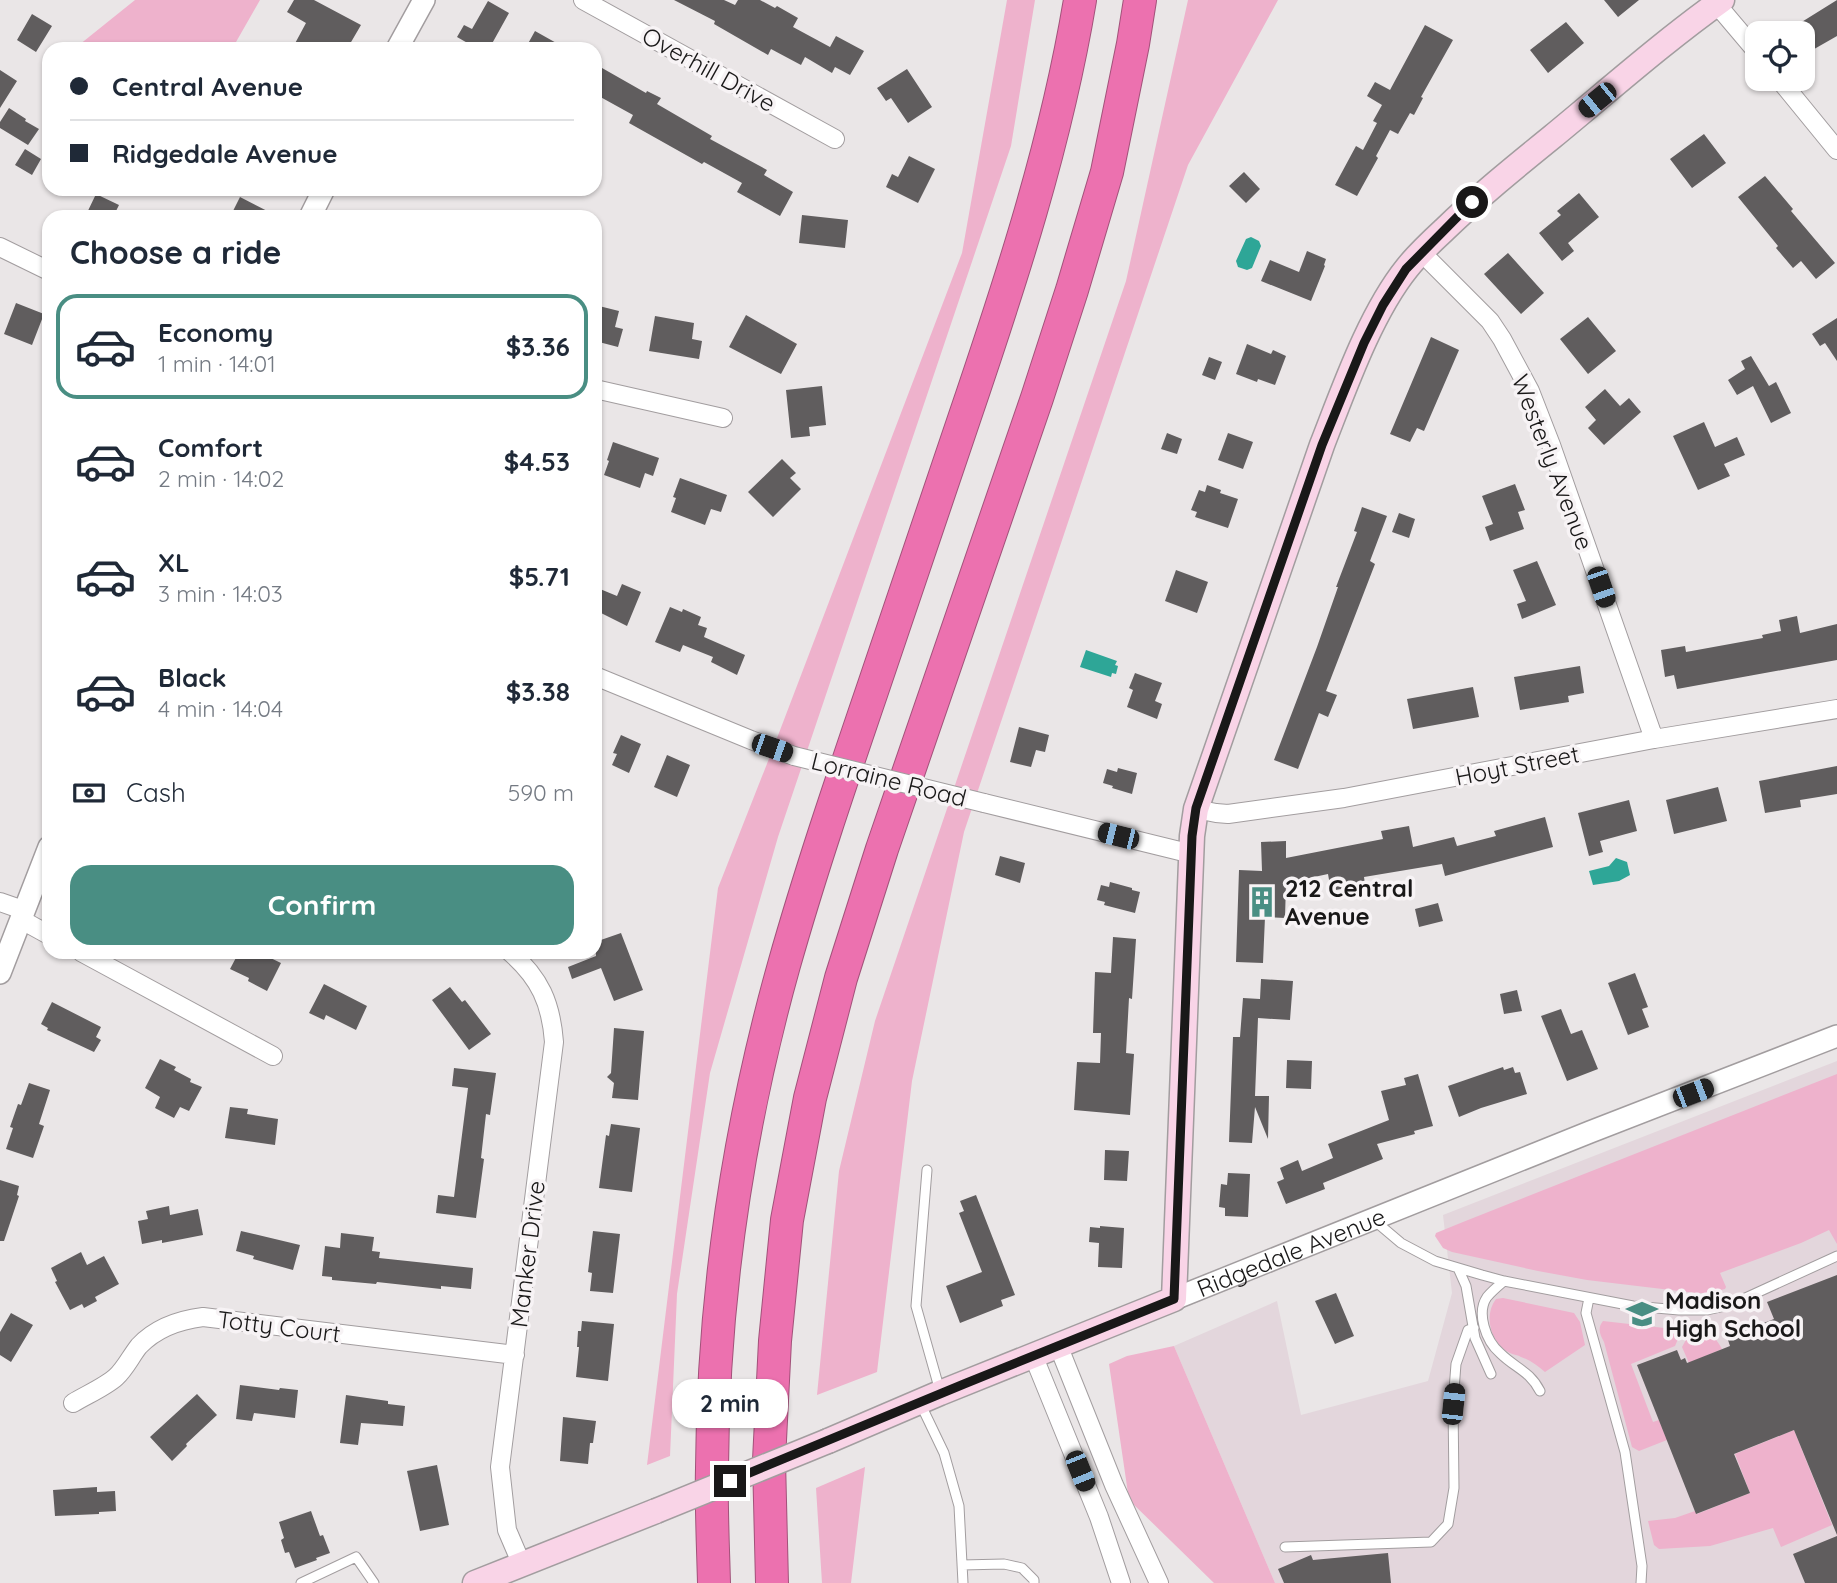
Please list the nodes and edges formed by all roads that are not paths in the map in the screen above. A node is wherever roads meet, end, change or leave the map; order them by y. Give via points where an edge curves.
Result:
1 (424, 0) edge
2 (583, 0) edge
3 (1080, 0) edge
4 (1140, 0) edge
5 (1717, 1) edge
6 (1745, 37) edge
7 (401, 42) edge
8 (1789, 91) edge
9 (835, 139) dead end
10 (1837, 150) edge
11 (0, 247) edge
12 (1421, 252) junction
13 (42, 268) edge
14 (602, 391) edge
15 (723, 418) dead end
16 (602, 679) edge
17 (1837, 709) edge
18 (1654, 739) junction
19 (1196, 808) junction
20 (1192, 854) junction
21 (42, 864) edge
22 (0, 902) edge
23 (21, 915) junction
24 (42, 930) edge
25 (94, 959) edge
26 (518, 959) edge
27 (0, 973) edge
28 (1837, 1036) edge
29 (273, 1056) dead end
30 (927, 1170) dead end
31 (1374, 1220) junction
32 (1837, 1256) edge
33 (1458, 1268) junction
34 (1504, 1281) junction
35 (1589, 1298) junction
36 (1174, 1299) junction
37 (1474, 1328) junction
38 (1058, 1345) junction
39 (514, 1355) junction
40 (1033, 1355) junction
41 (1491, 1374) dead end
42 (1540, 1391) dead end
43 (930, 1397) junction
44 (74, 1403) dead end
45 (1285, 1547) dead end
46 (522, 1565) junction
47 (962, 1565) junction
48 (301, 1583) edge
49 (374, 1583) edge
50 (475, 1583) edge
51 (714, 1583) edge
52 (772, 1583) edge
53 (963, 1583) edge
54 (1034, 1583) edge
55 (1121, 1583) edge
56 (1159, 1583) edge
57 (1641, 1583) edge

1 - 7 street
2 - 9 street, Overhill Drive
3 - 51 highway via 1045,164 1014,272 823,835 753,1088 730,1215 717,1343
4 - 52 highway via 1107,172 1072,290 877,862 810,1098 788,1220 775,1341 769,1460
5 - 6 street
5 - 12 main road via 1472,202
8 - 10 street
11 - 13 street
12 - 18 street, Westerly Avenue via 1490,321 1530,391
12 - 19 main road via 1383,305 1341,396
14 - 15 street
16 - 20 street, Lorraine Road, bridge via 794,756
17 - 18 street, Hoyt Street
18 - 19 street, Hoyt Street via 1344,798 1228,814
19 - 20 main road
20 - 36 main road
21 - 23 street
22 - 23 street
23 - 24 street
23 - 27 street
25 - 29 street
26 - 39 street, Manker Drive via 546,1000 554,1042
28 - 31 street, Ridgedale Avenue
30 - 43 lane via 916,1306
31 - 33 lane via 1401,1243
31 - 36 street, Ridgedale Avenue
32 - 35 lane via 1741,1301 1707,1310 1633,1306
33 - 34 lane
33 - 37 lane
34 - 35 lane
34 - 42 lane via 1483,1306 1485,1327 1494,1348 1526,1371
35 - 57 lane via 1586,1312 1625,1452
36 - 38 main road, Ridgedale Avenue
37 - 41 lane
37 - 45 lane via 1468,1330 1456,1364 1454,1489 1448,1524 1431,1542
38 - 40 main road, Ridgedale Avenue
38 - 56 street
39 - 44 street, Totty Court via 203,1317 155,1333 116,1377
39 - 46 street, Manker Drive via 500,1467 507,1530
40 - 43 main road, Ridgedale Avenue
40 - 55 street
43 - 46 main road, Ridgedale Avenue, bridge
43 - 47 lane via 959,1506
46 - 50 main road, Ridgedale Avenue
47 - 53 lane
47 - 54 lane via 1022,1568
48 - 49 lane via 356,1556

